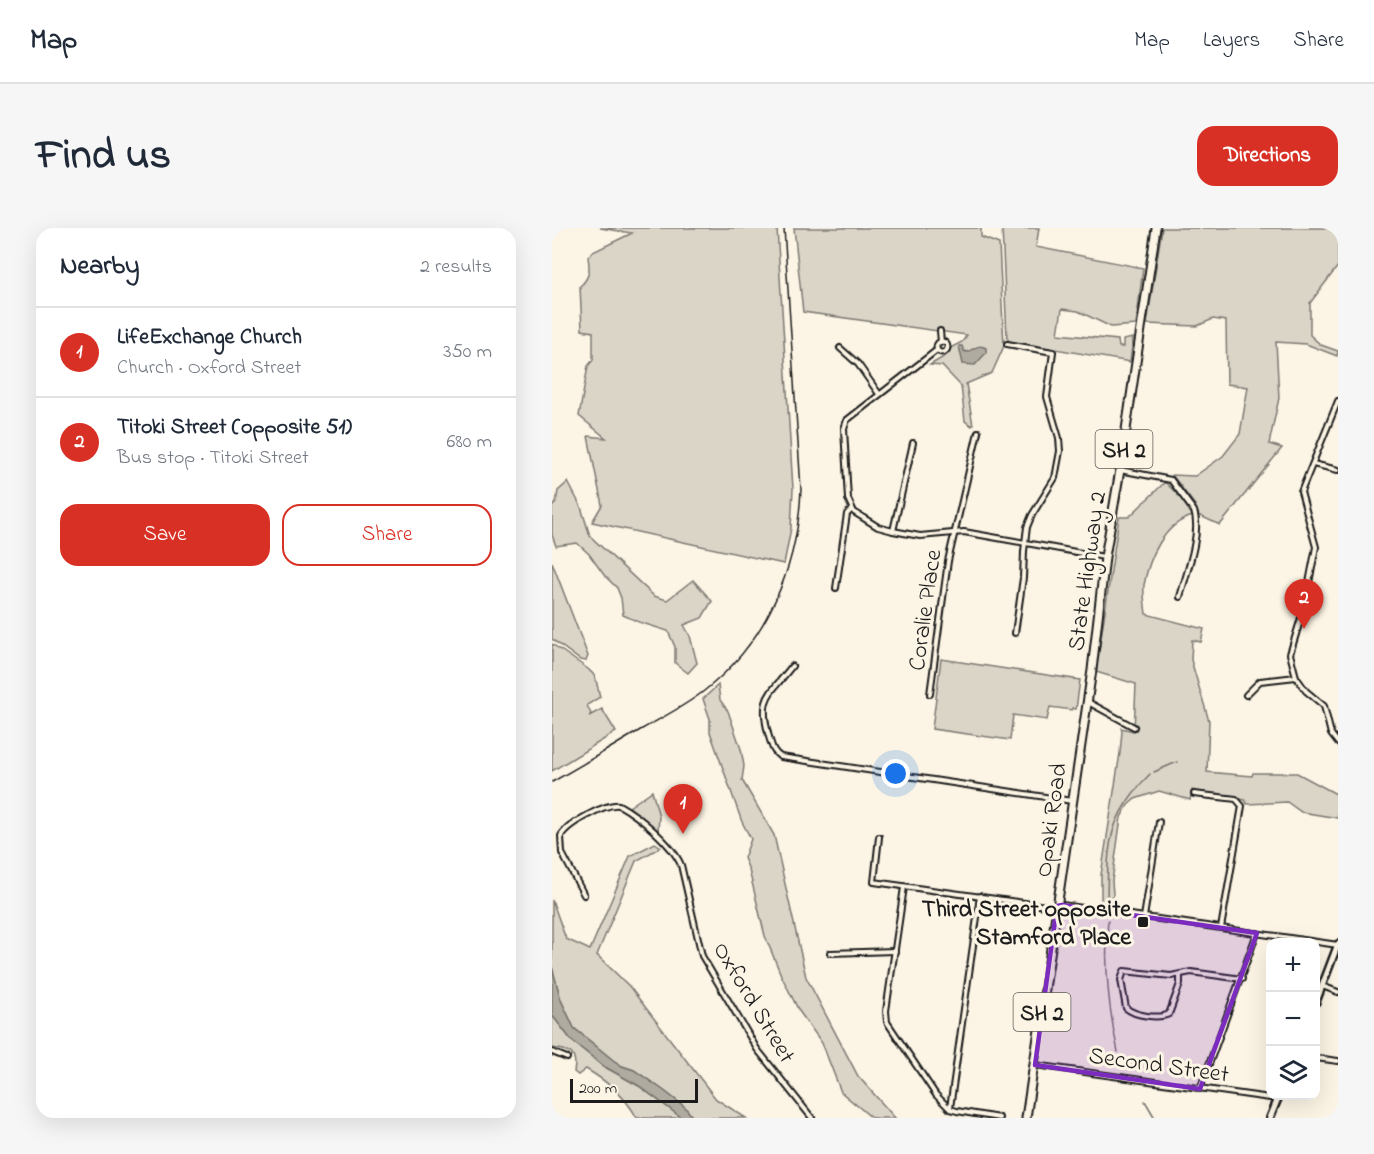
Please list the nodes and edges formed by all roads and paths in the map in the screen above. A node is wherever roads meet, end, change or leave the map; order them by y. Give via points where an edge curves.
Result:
1 (1156, 228) edge
2 (940, 331) dead end
3 (941, 342) junction
4 (1007, 344) dead end
5 (840, 348) dead end
6 (937, 350) junction
7 (879, 394) junction
8 (1338, 401) edge
9 (978, 432) dead end
10 (914, 443) dead end
11 (1313, 464) junction
12 (1120, 470) junction
13 (1338, 470) edge
14 (852, 509) junction
15 (893, 531) junction
16 (956, 533) junction
17 (1024, 543) junction
18 (1105, 557) junction
19 (836, 588) dead end
20 (1180, 597) dead end
21 (1015, 633) dead end
22 (792, 666) dead end
23 (1092, 670) joint
24 (1296, 677) junction
25 (930, 694) dead end
26 (1246, 695) dead end
27 (1087, 701) junction
28 (1134, 727) dead end
29 (1338, 743) edge
30 (1194, 794) dead end
31 (1072, 801) junction
32 (1159, 822) dead end
33 (879, 837) dead end
34 (904, 886) junction
35 (584, 895) dead end
36 (980, 896) junction
37 (1057, 906) junction
38 (1144, 918) junction
39 (1221, 928) junction
40 (1257, 933) junction
41 (1338, 944) edge
42 (894, 951) junction
43 (830, 953) dead end
44 (1180, 976) junction
45 (1242, 979) junction
46 (1322, 986) junction
47 (1320, 992) edge
48 (1338, 992) edge
49 (552, 1052) edge
50 (567, 1058) dead end
51 (1320, 1059) edge
52 (1338, 1061) edge
53 (1035, 1065) junction
54 (1200, 1089) junction
55 (1266, 1096) edge
56 (1277, 1100) edge
57 (950, 1109) junction
58 (812, 1118) edge
59 (999, 1118) edge
60 (1026, 1118) edge
61 (1270, 1118) edge

1 - 12 highway, State Highway 2 / SH 2
2 - 3 street
3 - 6 street via 936,345
3 - 6 street via 947,349
4 - 17 street via 1053,352 1047,397 1060,444 1058,465 1053,483 1032,515
5 - 7 street via 858,364
6 - 7 street
7 - 14 street via 845,424 848,499
8 - 11 street
9 - 16 street, Coralie Place
10 - 15 street
11 - 13 street
11 - 24 street via 1301,492 1316,547 1304,608 1291,648 1290,660
12 - 18 highway, State Highway 2 / SH 2
12 - 20 street via 1172,480 1194,511 1194,541
14 - 15 street via 878,527
14 - 19 street via 847,514
15 - 16 street via 920,536
16 - 17 street
16 - 25 street, Coralie Place via 948,561
17 - 18 street
17 - 21 street
18 - 23 highway, State Highway 2 / SH 2
22 - 31 street via 771,690 764,712 773,749 780,758
23 - 27 highway, Opaki Road / SH 2
24 - 26 street via 1260,681
24 - 29 street via 1324,706 1331,734
27 - 28 street
27 - 31 highway, Opaki Road / SH 2
30 - 39 street via 1233,799 1243,807
31 - 37 highway, Opaki Road / SH 2
32 - 38 street
33 - 34 street via 874,882
34 - 36 street
34 - 42 street
35 - 58 street, Oxford Street via 562,853 561,836 567,828 605,806 619,805 678,856 702,956 757,1049
36 - 37 street
36 - 57 street
37 - 38 street
37 - 53 highway, Opaki Road / SH 2
38 - 39 street
39 - 40 street
40 - 41 street
40 - 45 street
41 - 46 street
42 - 43 street
42 - 57 street via 887,1022 936,1095
44 - 44 street via 1166,1016 1133,1013 1126,1008 1121,980 1124,971
44 - 45 street via 1191,972
45 - 54 street
46 - 47 street
46 - 48 street
49 - 50 street
51 - 52 street
53 - 54 street, Second Street
53 - 60 highway, Opaki Road / SH 2
54 - 55 street, Second Street
56 - 61 street
57 - 59 street

